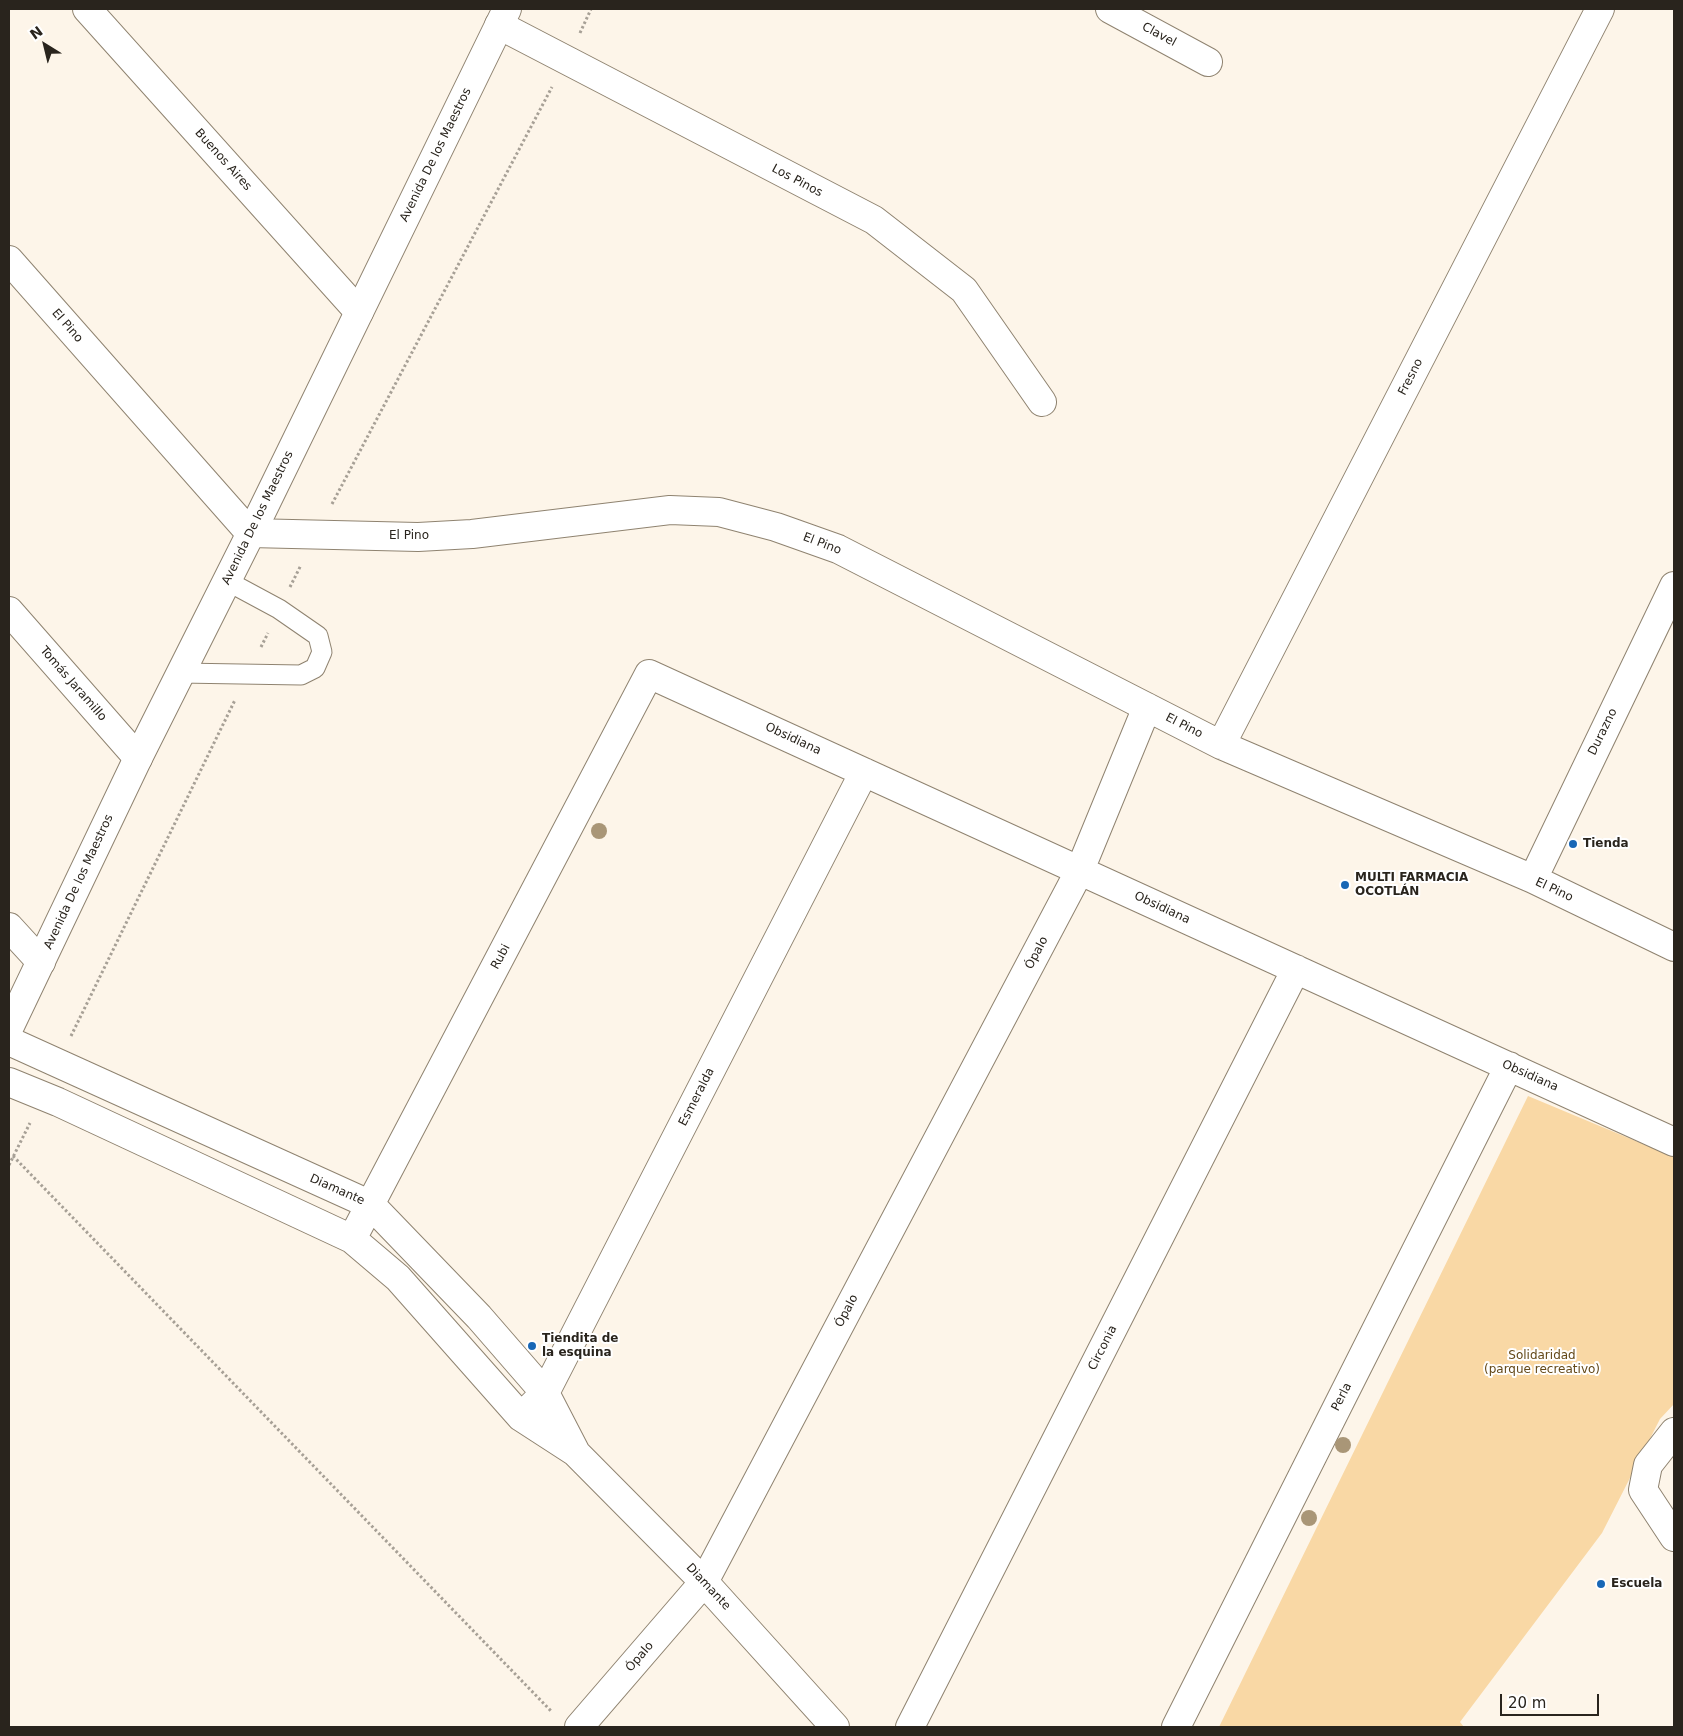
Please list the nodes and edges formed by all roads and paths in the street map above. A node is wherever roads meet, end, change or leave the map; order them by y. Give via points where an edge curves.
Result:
1 (87, 9) edge
2 (591, 9) edge
3 (1110, 9) edge
4 (1600, 9) edge
5 (503, 17) edge
6 (566, 60) junction
7 (1208, 62) dead end
8 (9, 260) edge
9 (359, 312) junction
10 (1042, 402) dead end
11 (250, 534) junction
12 (316, 535) junction
13 (227, 581) junction
14 (1674, 586) edge
15 (280, 609) junction
16 (9, 611) edge
17 (180, 673) junction
18 (649, 674) joint
19 (247, 676) junction
20 (1147, 707) junction
21 (1222, 745) junction
22 (138, 758) junction
23 (864, 772) junction
24 (1080, 870) junction
25 (1533, 879) junction
26 (9, 927) edge
27 (1674, 947) edge
28 (41, 962) junction
29 (1296, 969) junction
30 (9, 1028) edge
31 (9, 1041) edge
32 (58, 1063) junction
33 (1508, 1066) junction
34 (9, 1082) edge
35 (43, 1096) junction
36 (1674, 1142) edge
37 (13, 1156) junction
38 (9, 1165) edge
39 (371, 1205) junction
40 (352, 1239) junction
41 (545, 1393) junction
42 (521, 1417) junction
43 (1674, 1432) edge
44 (576, 1452) junction
45 (1674, 1537) edge
46 (704, 1582) junction
47 (553, 1713) dead end
48 (579, 1727) edge
49 (835, 1727) edge
50 (910, 1727) edge
51 (1176, 1727) edge

1 - 9 street, Buenos Aires
2 - 6 path
3 - 7 street, Clavel
4 - 21 street, Fresno
5 - 6 street, Los Pinos
5 - 9 street, Avenida De los Maestros
6 - 10 street, Los Pinos via 874,220 964,290
6 - 12 path
8 - 11 street, El Pino
9 - 11 street, Avenida De los Maestros
11 - 12 street, El Pino
11 - 13 street, Avenida De los Maestros
12 - 15 path
12 - 20 street, El Pino via 418,537 472,534 670,510 719,512 776,527 838,549
13 - 15 lane
13 - 17 street, Avenida De los Maestros
14 - 25 street, Durazno
15 - 19 path
15 - 19 lane via 318,636 322,652 314,668 301,676
16 - 22 street, Tomás Jaramillo
17 - 19 lane
17 - 22 street, Avenida De los Maestros
18 - 23 street, Obsidiana
18 - 39 street, Rubi
19 - 32 path
20 - 21 street, El Pino
20 - 24 street, Ópalo
21 - 25 street, El Pino
22 - 28 street, Avenida De los Maestros
23 - 24 street, Obsidiana
23 - 41 street, Esmeralda
24 - 29 street, Obsidiana
24 - 46 street, Ópalo
25 - 27 street, El Pino
26 - 28 street
28 - 30 street, Avenida De los Maestros
29 - 33 street, Obsidiana
29 - 50 street, Circonia
31 - 32 street, Diamante
32 - 39 street, Diamante
33 - 36 street, Obsidiana
33 - 51 street, Perla
34 - 35 street, Diamante
35 - 37 path
35 - 40 street, Diamante
37 - 38 path
37 - 47 path
39 - 40 street, Rubi
39 - 41 street, Diamante via 479,1317
40 - 42 street, Diamante via 398,1278
41 - 42 street, Esmeralda
41 - 44 street, Diamante
42 - 44 street, Diamante
43 - 45 street via 1648,1465 1643,1490
44 - 46 street, Diamante
46 - 48 street, Ópalo
46 - 49 street, Diamante

